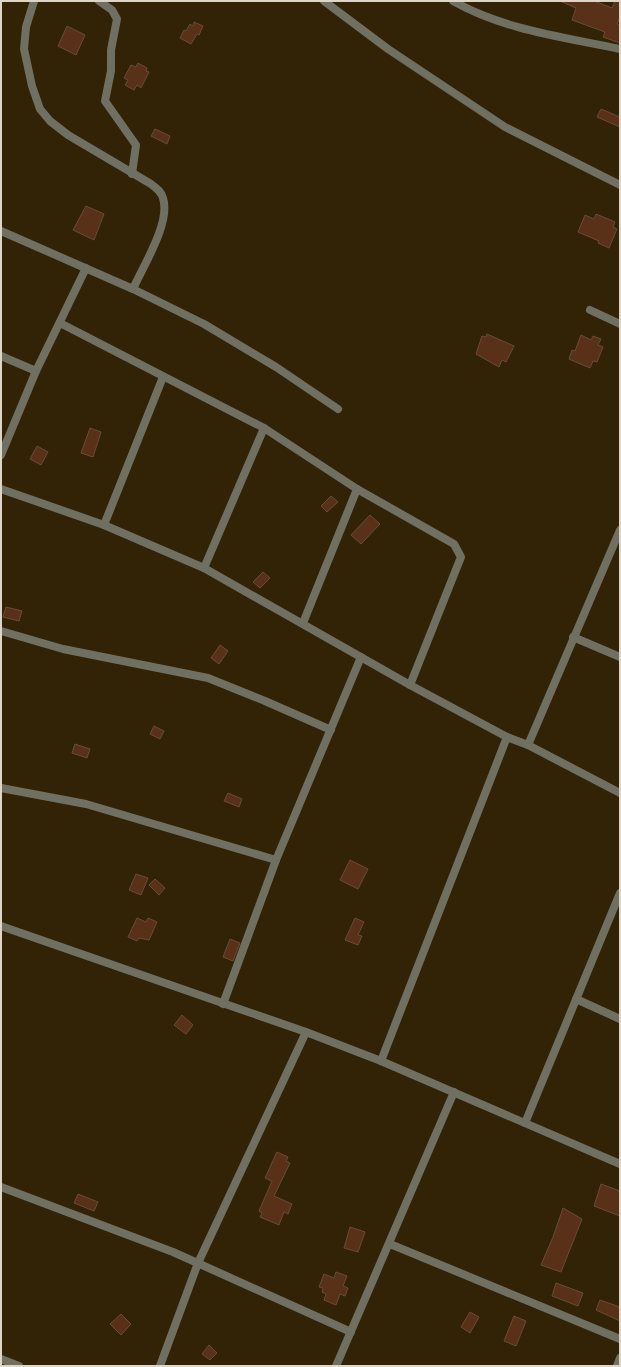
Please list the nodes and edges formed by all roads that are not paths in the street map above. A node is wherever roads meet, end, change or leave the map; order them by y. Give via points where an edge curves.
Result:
1 (34, 1) edge
2 (100, 1) edge
3 (324, 1) edge
4 (453, 1) edge
5 (620, 49) edge
6 (132, 174) junction
7 (620, 185) edge
8 (1, 231) edge
9 (86, 268) junction
10 (133, 289) junction
11 (590, 310) dead end
12 (60, 323) junction
13 (620, 324) edge
14 (1, 356) edge
15 (36, 371) junction
16 (163, 376) junction
17 (338, 409) dead end
18 (264, 428) junction
19 (1, 455) edge
20 (1, 489) edge
21 (357, 489) junction
22 (104, 525) junction
23 (620, 530) edge
24 (204, 568) junction
25 (302, 623) junction
26 (1, 631) edge
27 (573, 637) junction
28 (620, 656) edge
29 (361, 657) junction
30 (410, 685) junction
31 (331, 730) junction
32 (507, 737) junction
33 (528, 745) junction
34 (1, 788) edge
35 (620, 793) edge
36 (276, 860) junction
37 (620, 893) edge
38 (1, 926) edge
39 (576, 999) junction
40 (223, 1004) junction
41 (620, 1019) edge
42 (306, 1032) junction
43 (381, 1061) junction
44 (454, 1092) junction
45 (526, 1123) junction
46 (620, 1164) edge
47 (1, 1187) edge
48 (390, 1244) junction
49 (198, 1263) junction
50 (351, 1332) junction
51 (620, 1339) edge
52 (620, 1358) edge
53 (1, 1359) edge
54 (19, 1366) edge
55 (160, 1366) edge
56 (336, 1366) edge
57 (617, 1366) edge

1 - 6 street via 26,27 24,49 40,109 68,135
2 - 6 street via 112,10 117,19 105,101 136,145
3 - 7 street via 388,49 505,127
4 - 5 street via 488,17 530,31
6 - 10 street via 160,191 164,215 161,228
8 - 9 street
9 - 10 street
9 - 12 street
10 - 17 street via 243,346
11 - 13 street
12 - 15 street
12 - 16 street
14 - 15 street
15 - 19 street
16 - 18 street
16 - 22 street
18 - 21 street
18 - 24 street
20 - 22 street
21 - 25 street
21 - 30 street via 454,544 461,557
22 - 24 street
23 - 27 street
24 - 25 street
25 - 29 street
26 - 31 street via 63,649 208,678
27 - 28 street
27 - 33 street
29 - 30 street
29 - 31 street
30 - 32 street
31 - 36 street
32 - 33 street
32 - 43 street
33 - 35 street
34 - 36 street via 86,804
36 - 40 street
37 - 39 street
38 - 40 street
39 - 41 street
39 - 45 street
40 - 42 street
42 - 43 street
42 - 49 street
43 - 44 street
44 - 45 street
44 - 48 street
45 - 46 street
47 - 49 street
48 - 50 street
48 - 51 street
49 - 50 street
49 - 55 street
50 - 56 street
52 - 57 street
53 - 54 street

